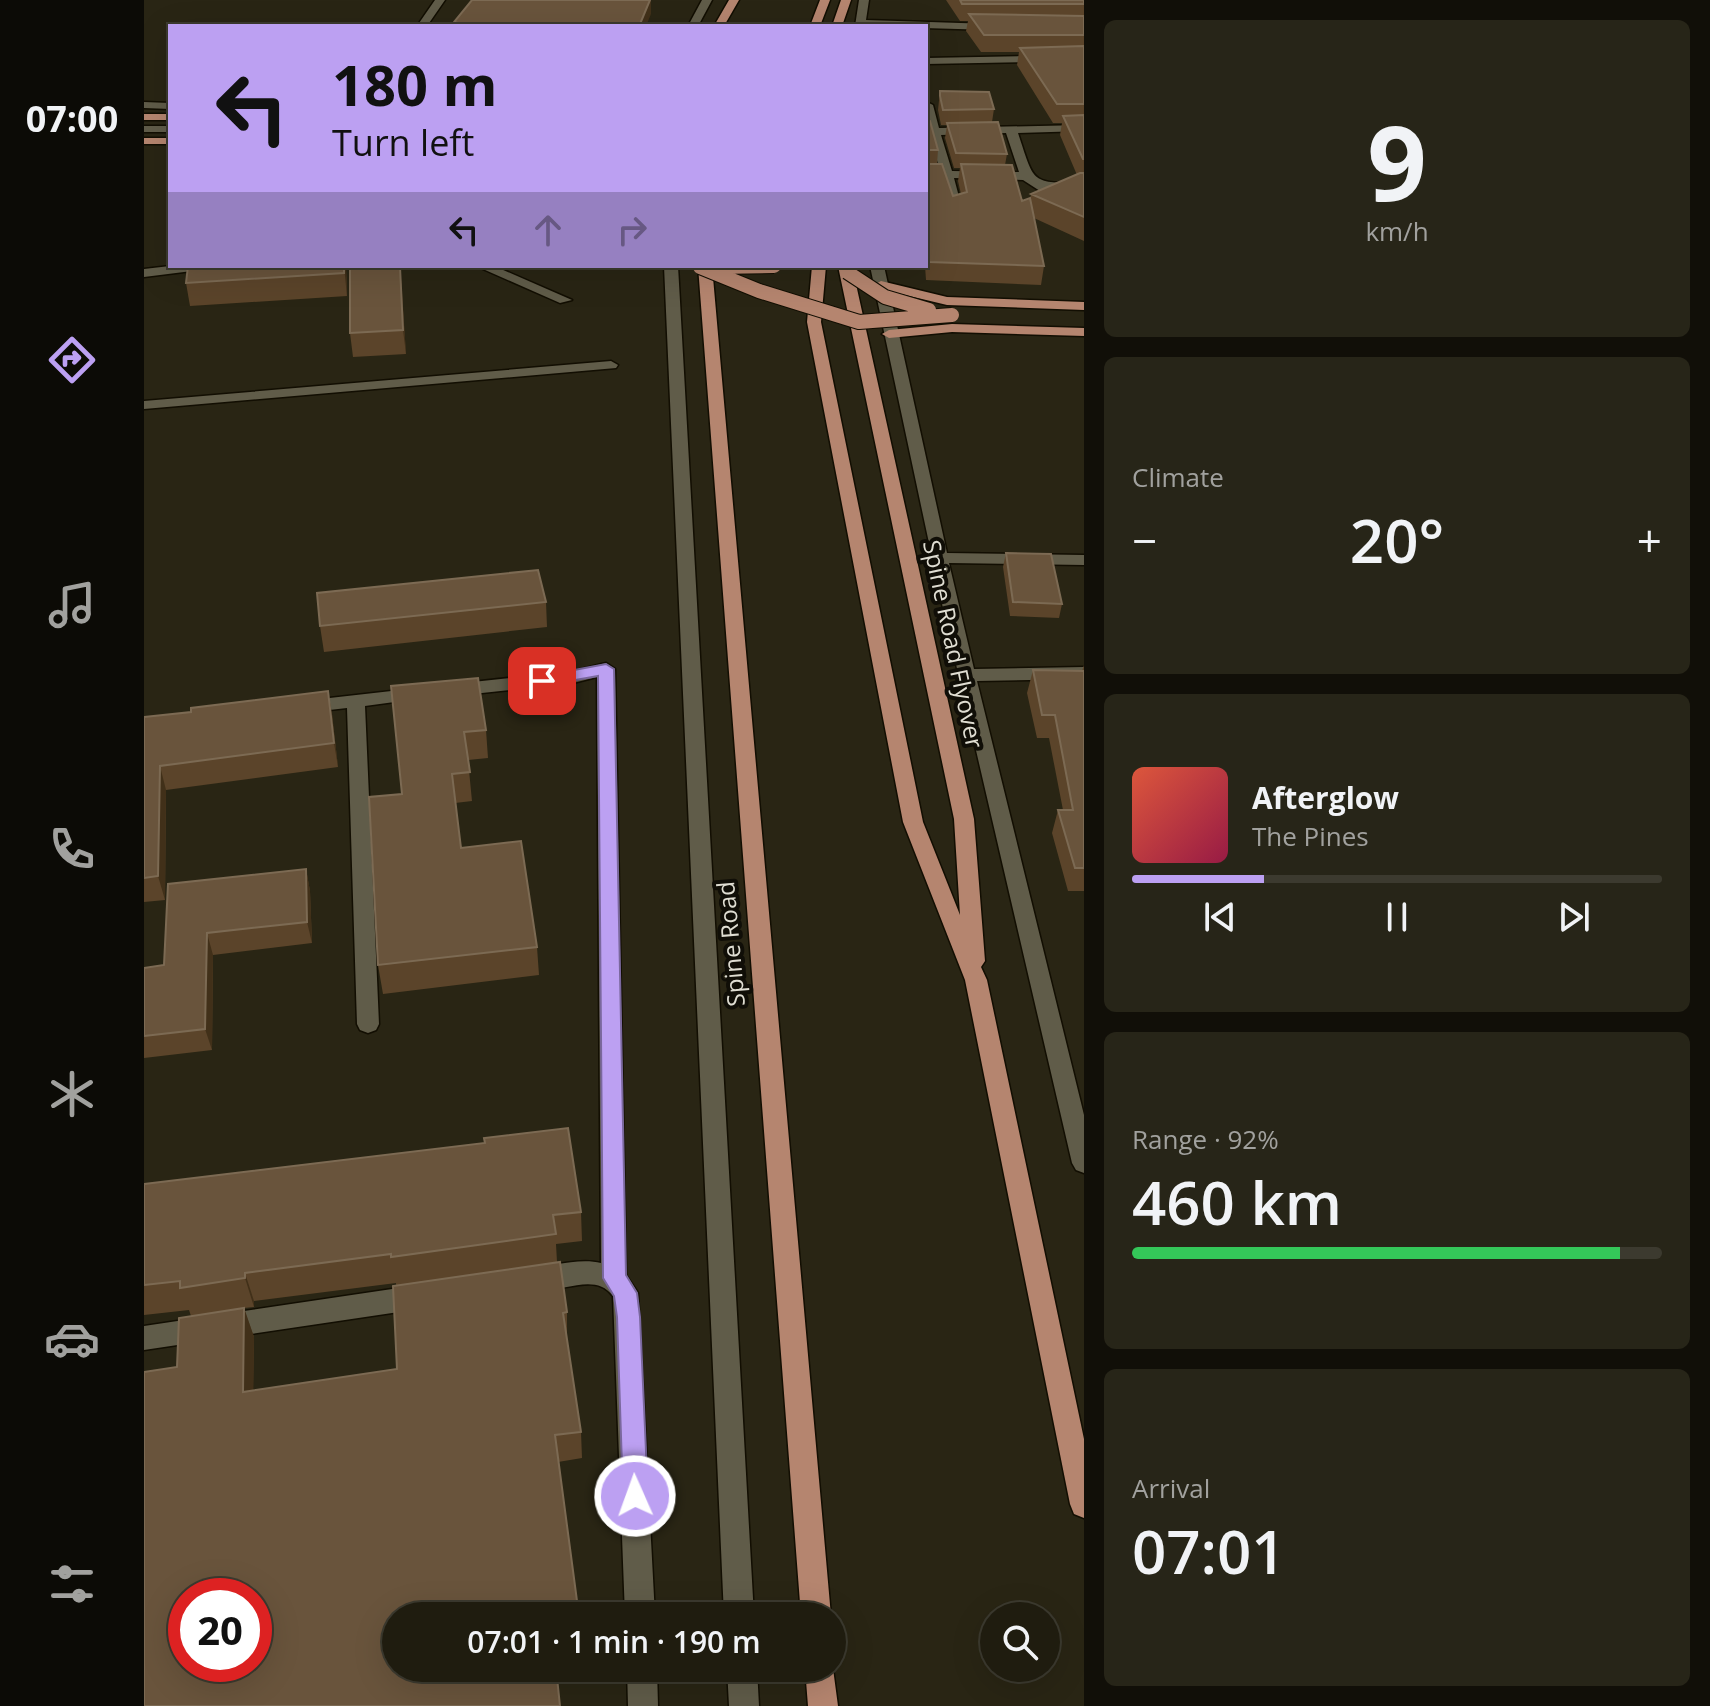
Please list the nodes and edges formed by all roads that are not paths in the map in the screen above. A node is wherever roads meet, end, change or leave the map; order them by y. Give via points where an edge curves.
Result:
1 (440, 0) edge
2 (707, 0) edge
3 (734, 0) edge
4 (825, 0) edge
5 (846, 0) edge
6 (864, 0) edge
7 (423, 24) edge
8 (694, 24) edge
9 (720, 24) edge
10 (816, 24) edge
11 (838, 24) edge
12 (860, 24) edge
13 (928, 26) edge
14 (1010, 28) edge
15 (1084, 58) edge
16 (928, 61) edge
17 (144, 105) edge
18 (168, 106) edge
19 (928, 112) edge
20 (144, 117) edge
21 (168, 117) edge
22 (1084, 128) edge
23 (144, 129) edge
24 (168, 129) edge
25 (1011, 130) junction
26 (931, 132) edge
27 (144, 141) edge
28 (168, 141) edge
29 (928, 174) edge
30 (947, 174) junction
31 (1026, 176) junction
32 (1084, 187) edge
33 (956, 208) edge
34 (184, 268) edge
35 (488, 268) edge
36 (671, 268) edge
37 (701, 268) edge
38 (706, 268) edge
39 (819, 268) edge
40 (877, 268) edge
41 (846, 269) edge
42 (144, 273) edge
43 (881, 285) junction
44 (565, 300) dead end
45 (1084, 306) edge
46 (952, 315) junction
47 (1084, 320) edge
48 (859, 322) junction
49 (1084, 332) edge
50 (889, 334) junction
51 (611, 365) dead end
52 (144, 405) edge
53 (940, 558) junction
54 (1084, 560) edge
55 (1084, 673) edge
56 (967, 675) junction
57 (356, 701) junction
58 (280, 709) edge
59 (976, 980) junction
60 (368, 1024) dead end
61 (1084, 1163) edge
62 (614, 1278) junction
63 (514, 1283) edge
64 (437, 1295) edge
65 (144, 1338) edge
66 (1084, 1504) edge
67 (639, 1602) edge
68 (738, 1602) edge
69 (815, 1602) edge
70 (642, 1682) edge
71 (743, 1682) edge
72 (821, 1682) edge
73 (643, 1706) edge
74 (744, 1706) edge
75 (823, 1706) edge

1 - 7 street
2 - 8 street
3 - 9 main road
4 - 10 main road
5 - 11 main road
6 - 12 street
13 - 14 street
15 - 16 street
17 - 18 street
19 - 26 street
20 - 21 main road
22 - 25 street
23 - 24 street
25 - 26 street
25 - 31 street
26 - 30 street
27 - 28 main road
29 - 30 street
30 - 31 street
30 - 33 street
31 - 32 street via 1040,187
34 - 42 street
35 - 44 street
36 - 68 street, Spine Road
37 - 69 main road, Spine Road
38 - 48 main road, bridge
39 - 59 main road via 814,322 913,822
40 - 43 street
41 - 46 main road, bridge via 863,286 904,305
41 - 48 main road, Spine Road Flyover
43 - 45 main road via 947,301
43 - 50 street
46 - 47 main road
46 - 48 main road, bridge
48 - 59 main road, Spine Road Flyover via 964,819
49 - 50 main road via 952,328
50 - 53 street
51 - 52 street
53 - 54 street
53 - 56 street
55 - 56 street
56 - 61 street
57 - 58 street
57 - 60 street
57 - 62 street via 606,669
59 - 66 main road
62 - 63 street via 591,1272
62 - 67 street via 625,1293 629,1317
64 - 65 street
70 - 73 street
71 - 74 street
72 - 75 main road

